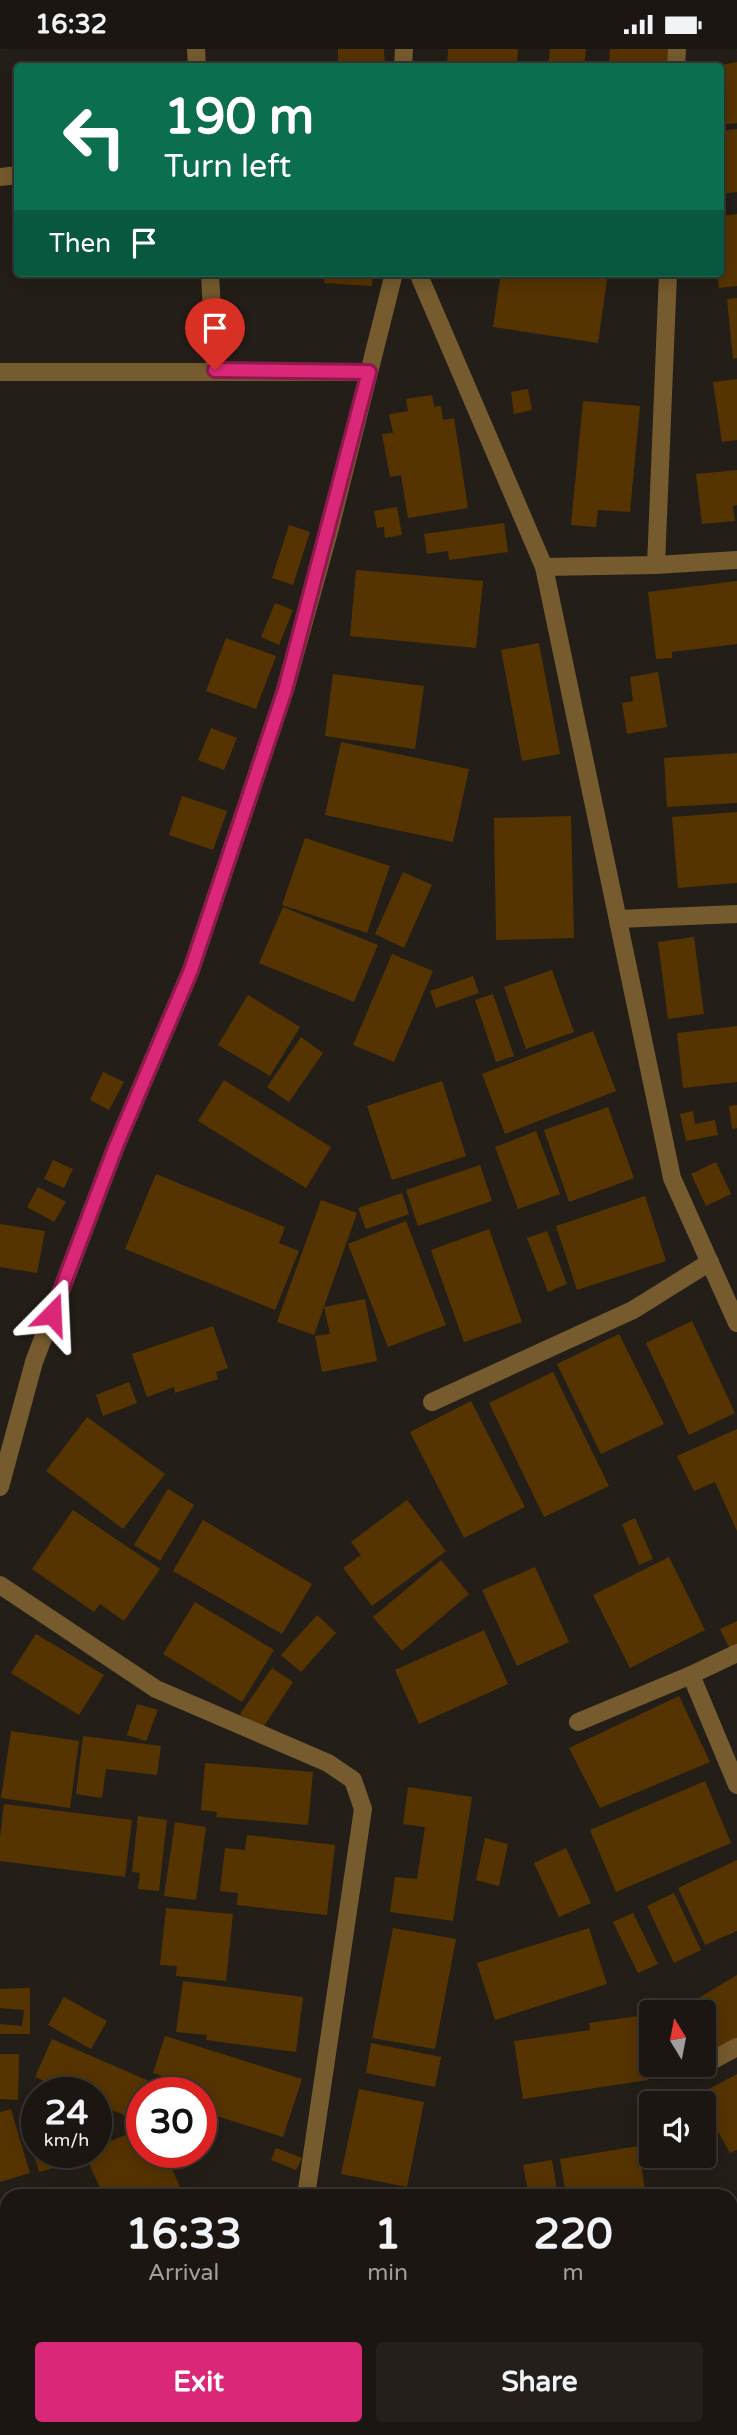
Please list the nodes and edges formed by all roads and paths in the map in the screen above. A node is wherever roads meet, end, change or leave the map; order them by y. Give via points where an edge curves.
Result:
1 (210, 277) edge
2 (393, 277) edge
3 (420, 277) edge
4 (668, 277) edge
5 (215, 370) junction
6 (0, 372) edge
7 (369, 372) junction
8 (737, 560) edge
9 (656, 565) junction
10 (544, 567) junction
11 (737, 914) edge
12 (618, 919) junction
13 (710, 1262) junction
14 (737, 1323) edge
15 (432, 1402) dead end
16 (0, 1487) edge
17 (0, 1585) edge
18 (737, 1653) edge
19 (691, 1675) junction
20 (578, 1721) dead end
21 (737, 1785) edge
22 (737, 2047) edge
23 (716, 2058) edge
24 (307, 2189) edge

1 - 5 street
2 - 7 street
3 - 10 street
4 - 9 street
5 - 6 street
5 - 7 street
7 - 16 street via 285,690 191,970 116,1146 34,1362
8 - 9 street
9 - 10 street
10 - 12 street
11 - 12 street
12 - 13 street via 673,1178
13 - 14 street
13 - 15 street via 633,1310
17 - 24 street via 156,1689 328,1763 353,1780 363,1809
18 - 19 street
19 - 20 street
19 - 21 street
22 - 23 street

